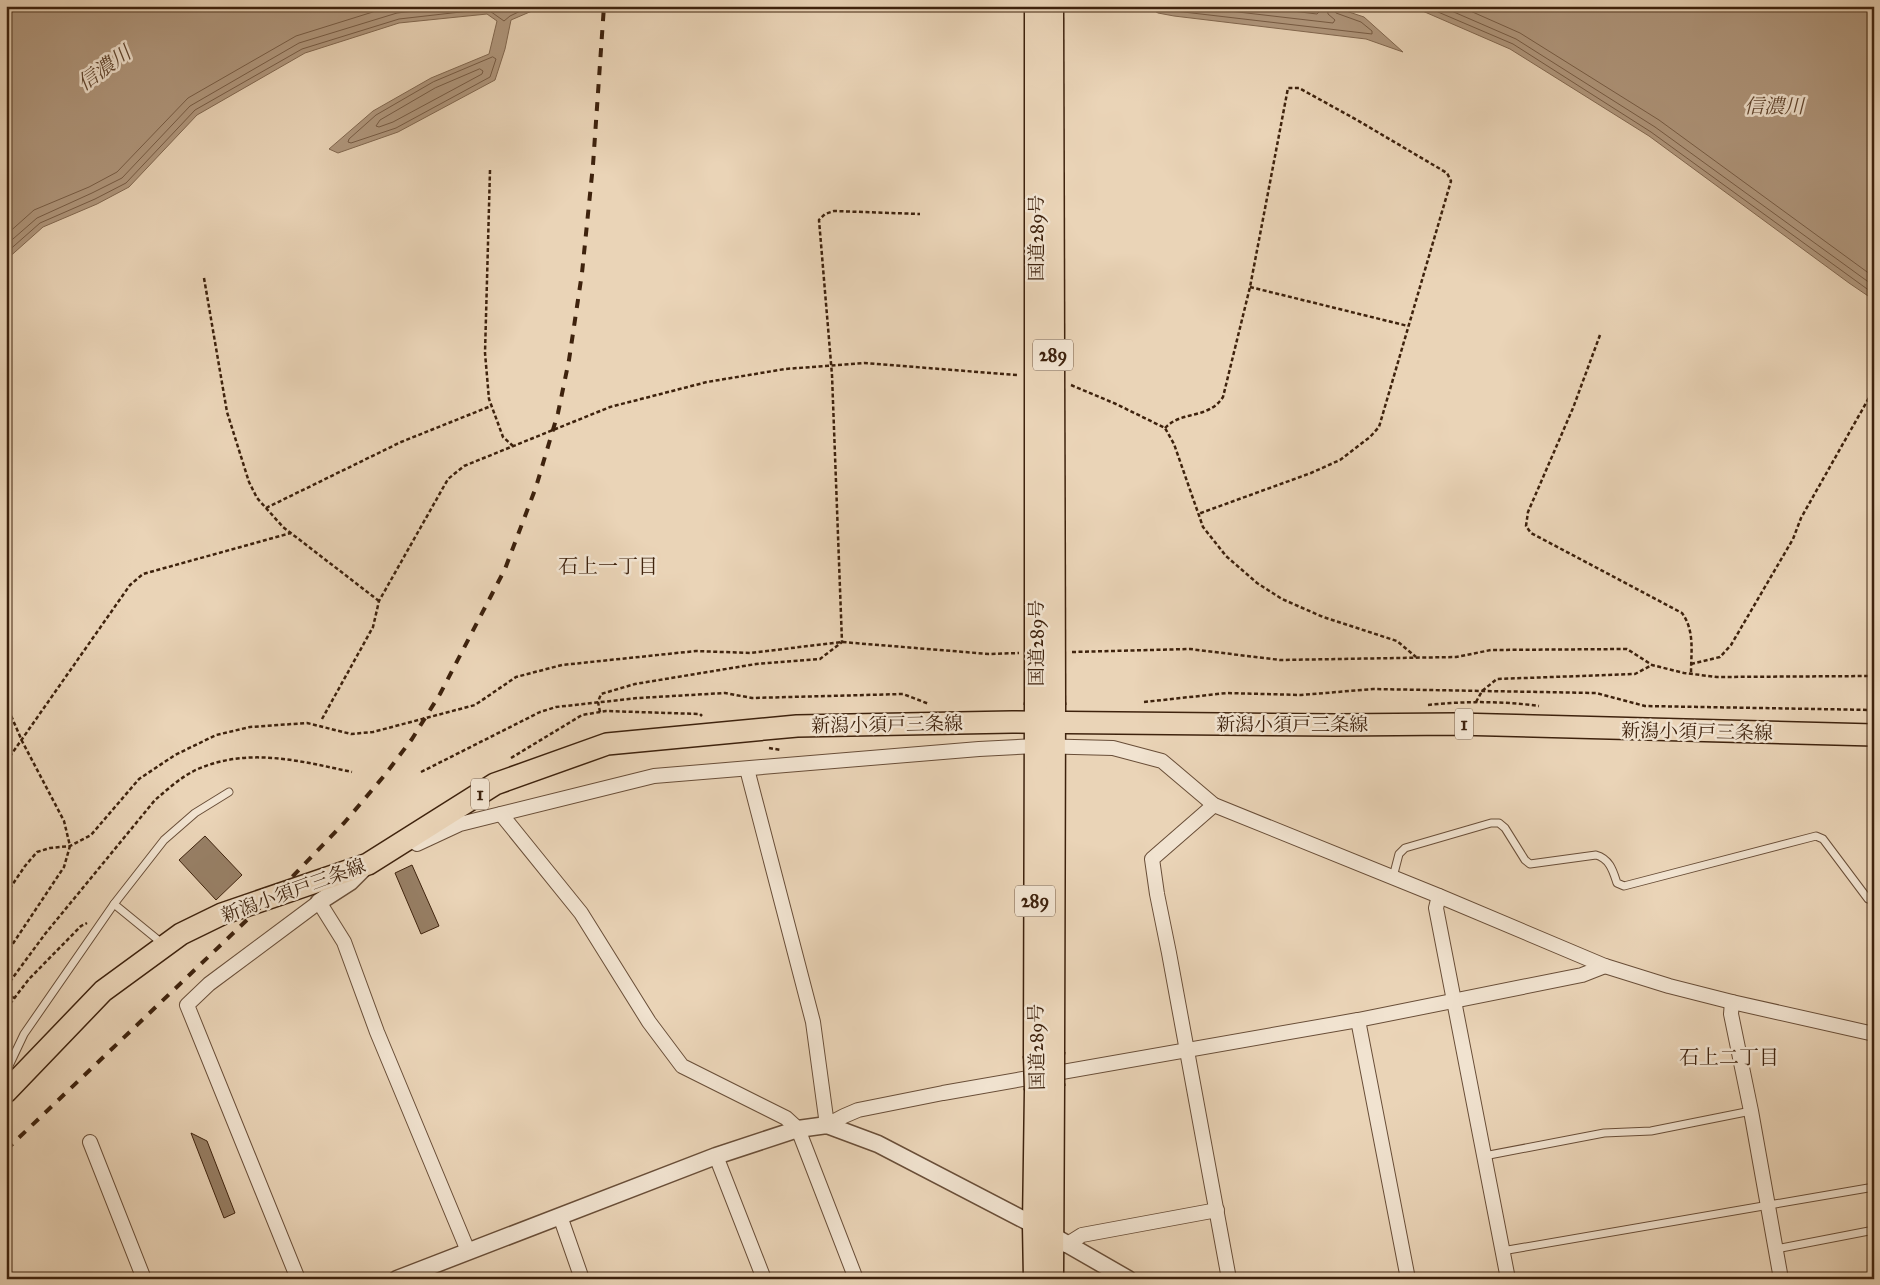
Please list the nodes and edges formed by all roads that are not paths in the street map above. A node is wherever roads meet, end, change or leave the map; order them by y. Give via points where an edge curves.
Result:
1 (1036, 6) edge
2 (1052, 6) edge
3 (1045, 713) junction
4 (1874, 735) edge
5 (1045, 746) junction
6 (747, 769) junction
7 (229, 792) dead end
8 (1214, 805) junction
9 (501, 814) junction
10 (368, 864) junction
11 (1393, 877) junction
12 (1439, 896) junction
13 (1874, 901) edge
14 (319, 902) junction
15 (114, 904) junction
16 (165, 946) junction
17 (1605, 966) junction
18 (1454, 1001) junction
19 (1732, 1002) junction
20 (1358, 1020) junction
21 (1874, 1034) edge
22 (1187, 1051) junction
23 (6, 1072) edge
24 (6, 1092) edge
25 (1751, 1111) junction
26 (827, 1125) junction
27 (798, 1129) junction
28 (90, 1142) dead end
29 (716, 1156) junction
30 (1484, 1156) junction
31 (1874, 1187) edge
32 (1767, 1204) junction
33 (1217, 1210) junction
34 (560, 1216) junction
35 (1874, 1230) edge
36 (1050, 1236) junction
37 (1776, 1249) junction
38 (1502, 1251) junction
39 (468, 1252) junction
40 (144, 1279) edge
41 (298, 1279) edge
42 (397, 1279) edge
43 (582, 1279) edge
44 (764, 1279) edge
45 (856, 1279) edge
46 (1035, 1279) edge
47 (1052, 1279) edge
48 (1128, 1279) edge
49 (1229, 1279) edge
50 (1408, 1279) edge
51 (1508, 1279) edge
52 (1781, 1279) edge

1 - 3 highway, 国道289号 / 289, bridge
2 - 3 highway, 国道289号 / 289, bridge
3 - 4 main road, 新潟小須戸三条線 / 1
3 - 5 highway, 国道289号 / 289
3 - 10 main road, 新潟小須戸三条線 / 1 via 798,726 607,744 495,784
5 - 6 street
5 - 8 street via 1113,748 1162,761
5 - 36 highway, 国道289号 / 289, bridge via 1044,1088
6 - 9 street via 654,776
6 - 26 street via 813,1022
7 - 15 lane via 195,813 164,840
8 - 11 street
8 - 22 street via 1152,859
9 - 10 street via 460,824 398,854
9 - 27 street via 581,913 649,1022 682,1066 786,1118
10 - 14 street via 350,882
10 - 16 main road, 新潟小須戸三条線 / 1 via 222,914 181,934
11 - 12 street
11 - 13 lane via 1399,854 1405,848 1491,823 1499,823 1505,828 1530,864 1596,855 1604,857 1617,883 1624,886 1816,836 1823,839 1868,899
12 - 17 street
12 - 18 street via 1436,908
14 - 39 street via 344,942 377,1032
14 - 41 street via 209,984 187,1006
15 - 16 lane
15 - 23 lane via 24,1034
16 - 24 main road, 新潟小須戸三条線 / 1 via 103,991
17 - 18 street via 1582,975
17 - 19 street
18 - 20 street
18 - 30 street
19 - 21 street
19 - 25 street via 1731,1014
20 - 22 street
20 - 50 street
22 - 26 street via 868,1108
22 - 33 street
25 - 30 lane via 1651,1130 1604,1133
25 - 32 street
26 - 27 street
26 - 36 street via 878,1144
27 - 29 street
27 - 45 street
28 - 40 street
29 - 34 street
29 - 44 street
30 - 38 street
31 - 32 lane
32 - 37 street
32 - 38 lane
33 - 36 street via 1082,1235
33 - 49 street
34 - 39 street
34 - 43 street
35 - 37 lane
36 - 46 highway, 国道289号 / 289
36 - 47 highway, 国道289号 / 289
36 - 48 street
37 - 52 street
38 - 51 street
39 - 42 street

